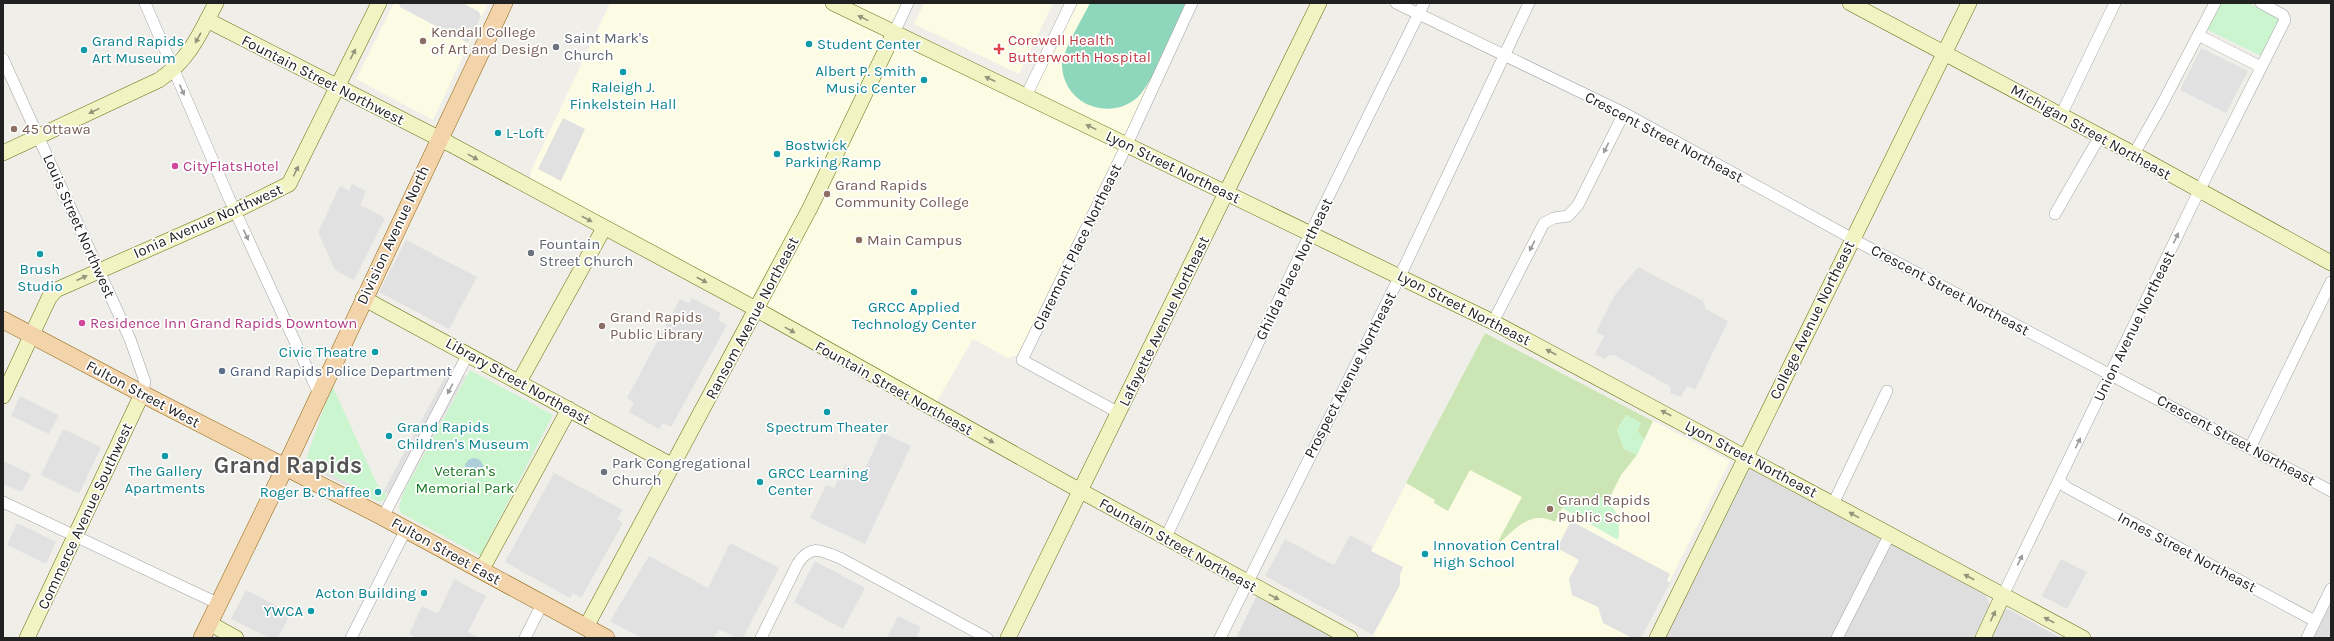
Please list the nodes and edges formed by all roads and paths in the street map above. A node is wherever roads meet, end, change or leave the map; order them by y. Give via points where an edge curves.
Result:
1 (144, 3) edge
2 (216, 3) edge
3 (379, 3) edge
4 (833, 3) edge
5 (908, 3) edge
6 (1071, 3) edge
7 (1192, 3) edge
8 (1319, 3) edge
9 (1396, 3) edge
10 (1424, 3) edge
11 (1529, 3) edge
12 (1850, 3) edge
13 (1969, 3) edge
14 (2115, 3) edge
15 (2215, 3) edge
16 (2261, 3) edge
17 (500, 4) edge
18 (1419, 14) junction
19 (207, 20) junction
20 (894, 33) junction
21 (2198, 35) junction
22 (1945, 53) junction
23 (1505, 55) junction
24 (3, 59) edge
25 (2261, 67) junction
26 (173, 71) junction
27 (336, 88) junction
28 (1026, 96) junction
29 (1624, 113) junction
30 (2061, 115) junction
31 (2100, 136) junction
32 (39, 137) junction
33 (438, 139) junction
34 (1126, 144) junction
35 (3, 153) edge
36 (2134, 154) junction
37 (2198, 191) junction
38 (1227, 192) junction
39 (235, 211) junction
40 (2055, 214) dead end
41 (604, 228) junction
42 (1310, 234) junction
43 (1852, 238) junction
44 (2331, 263) edge
45 (98, 270) junction
46 (1400, 276) junction
47 (2331, 282) edge
48 (363, 298) junction
49 (756, 310) junction
50 (3, 320) edge
51 (1493, 322) junction
52 (32, 336) junction
53 (468, 354) junction
54 (2112, 374) junction
55 (519, 382) junction
56 (1887, 390) dead end
57 (142, 394) junction
58 (319, 394) junction
59 (3, 396) edge
60 (569, 409) junction
61 (1119, 413) junction
62 (2250, 448) junction
63 (1745, 456) junction
64 (672, 466) junction
65 (284, 468) junction
66 (2060, 481) junction
67 (1080, 491) junction
68 (2331, 491) edge
69 (3, 502) edge
70 (1833, 504) junction
71 (382, 517) junction
72 (406, 530) junction
73 (1890, 534) junction
74 (76, 537) junction
75 (1166, 537) junction
76 (481, 570) junction
77 (1247, 582) junction
78 (2331, 589) edge
79 (2003, 595) junction
80 (217, 603) junction
81 (542, 604) junction
82 (2328, 605) edge
83 (2315, 621) junction
84 (586, 627) junction
85 (205, 630) edge
86 (27, 638) edge
87 (236, 638) edge
88 (351, 638) edge
89 (525, 638) edge
90 (606, 638) edge
91 (761, 638) edge
92 (987, 638) edge
93 (1008, 638) edge
94 (1220, 638) edge
95 (1350, 638) edge
96 (1657, 638) edge
97 (1837, 638) edge
98 (1983, 638) edge
99 (2084, 638) edge
100 (2307, 638) edge

1 - 26 street
2 - 19 street
27 -> 3 street, Ionia Avenue Northwest
20 -> 4 street, Lyon Street Northeast
5 - 20 street, Ransom Avenue Northeast
6 - 28 street
7 - 34 street, Claremont Place Northeast
8 - 38 street, Lafayette Avenue Northeast
9 - 18 street, Crescent Street Northeast
10 - 18 street, Ghilda Place Northeast
11 - 23 street, Prospect Avenue Northeast
12 - 22 street, Michigan Street Northeast
13 - 22 street, College Avenue Northeast
14 - 30 street
15 - 21 street
16 - 25 street, Union Avenue Northeast via 2283,14 2285,20
17 - 33 main road, Division Avenue North
18 - 23 street, Crescent Street Northeast
18 - 42 street, Ghilda Place Northeast
19 -> 26 street via 190,52
19 - 27 street, Fountain Street Northwest
28 -> 20 street, Lyon Street Northeast
20 - 49 street, Ransom Avenue Northeast via 810,208
21 - 25 street
21 - 36 street
22 - 30 street, Michigan Street Northeast
22 - 43 street, College Avenue Northeast
23 - 29 street, Crescent Street Northeast
23 - 46 street, Prospect Avenue Northeast
24 - 32 street, Louis Street Northwest
25 - 37 street, Union Avenue Northeast
26 -> 32 street
26 -> 39 street
27 - 33 street, Fountain Street Northwest
39 -> 27 street, Ionia Avenue Northwest via 289,184
34 -> 28 street, Lyon Street Northeast
29 - 43 street, Crescent Street Northeast
29 -> 51 street via 1578,205 1568,216 1544,222
30 - 31 street, Michigan Street Northeast
31 - 36 street, Michigan Street Northeast
31 - 40 street
32 - 35 street
32 - 45 street, Louis Street Northwest
33 -> 41 street, Fountain Street Northeast
33 - 48 main road, Division Avenue North
34 - 38 street, Lyon Street Northeast
34 - 61 street, Claremont Place Northeast via 1022,360
36 - 37 street, Michigan Street Northeast
37 - 44 street, Michigan Street Northeast
54 -> 37 street, Union Avenue Northeast
38 - 42 street, Lyon Street Northeast
38 - 61 street, Lafayette Avenue Northeast
39 - 45 street, Ionia Avenue Northwest
39 -> 58 street
41 -> 49 street, Fountain Street Northeast
41 - 55 street
42 - 46 street, Lyon Street Northeast
42 - 75 street, Ghilda Place Northeast
43 - 54 street, Crescent Street Northeast
43 - 63 street, College Avenue Northeast
52 -> 45 street, Ionia Avenue Northwest via 49,298 56,290
45 - 57 street, Louis Street Northwest via 146,382
46 - 51 street, Lyon Street Northeast
46 - 77 street, Prospect Avenue Northeast
47 - 62 street
48 - 53 street, Library Street Northeast
48 - 58 main road, Division Avenue North
49 - 64 street, Ransom Avenue Northeast
49 -> 67 street, Fountain Street Northeast
50 - 52 main road, Fulton Street West
63 -> 51 street, Lyon Street Northeast
52 - 57 main road, Fulton Street West
52 - 59 street, Ionia Avenue Northwest
53 - 55 street, Library Street Northeast
53 -> 71 street
54 - 62 street, Crescent Street Northeast
66 -> 54 street, Union Avenue Northeast
55 - 60 street, Library Street Northeast
56 - 70 street
57 - 65 main road, Fulton Street West
57 - 74 street, Commerce Avenue Southwest
58 - 65 main road, Division Avenue North
60 - 64 street, Library Street Northeast
60 - 76 street
61 - 67 street, Lafayette Avenue Northeast
62 - 68 street, Crescent Street Northeast
63 - 70 street, Lyon Street Northeast
63 - 96 street, College Avenue Northeast
64 - 84 street, Ransom Avenue Northeast
65 - 71 main road, Fulton Street East
65 - 80 main road, Division Avenue North
79 -> 66 street, Union Avenue Northeast
66 - 83 street, Innes Street Northeast via 2066,487
67 - 75 street, Fountain Street Northeast
67 - 93 street, Lafayette Avenue Northeast
69 - 74 street
73 -> 70 street, Lyon Street Northeast
71 - 72 main road, Fulton Street East
72 - 76 main road, Fulton Street East
72 - 88 street
79 -> 73 street, Lyon Street Northeast
73 - 97 street
74 - 80 street
74 - 86 street, Commerce Avenue Southwest
75 - 77 street, Fountain Street Northeast
76 - 81 main road, Fulton Street East
77 - 94 street, Prospect Avenue Northeast
77 -> 95 street, Fountain Street Northeast
78 - 82 street
98 -> 79 street, Union Avenue Northeast
99 -> 79 street, Lyon Street Northeast
80 - 85 main road, Division Avenue North
81 - 84 main road, Fulton Street East
81 - 89 street
82 - 83 street
83 - 100 street
84 - 90 main road, Fulton Street East
85 - 87 street
91 - 92 street via 804,554 812,550 840,558

